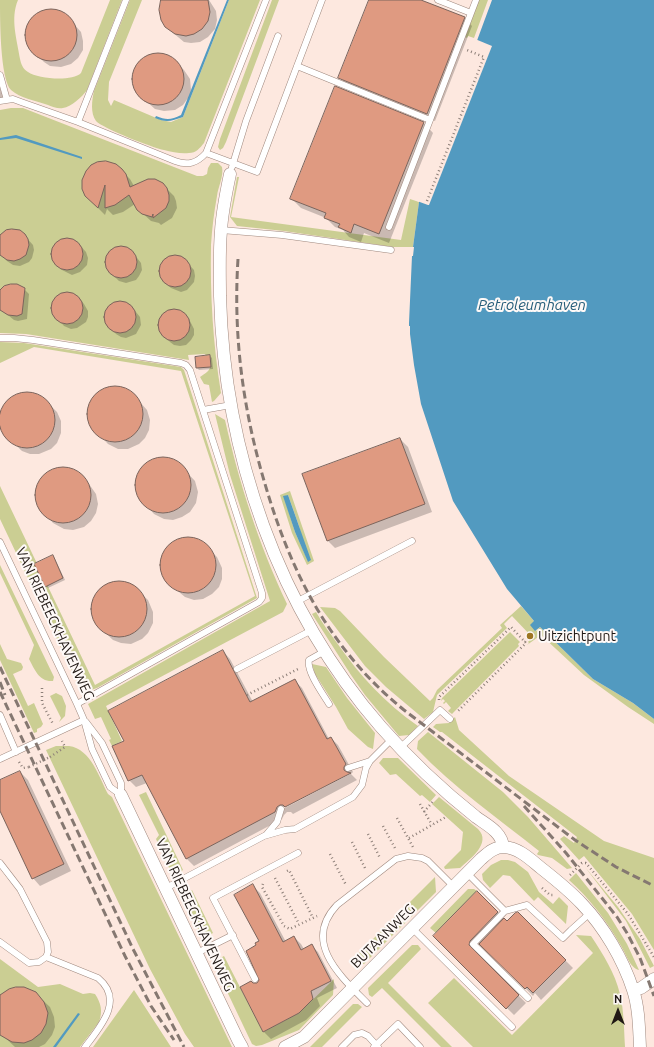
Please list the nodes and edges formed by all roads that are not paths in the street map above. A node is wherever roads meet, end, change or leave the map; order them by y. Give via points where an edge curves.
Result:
1 (126, 0) edge
2 (266, 0) edge
3 (322, 0) edge
4 (438, 0) edge
5 (476, 0) edge
6 (471, 13) junction
7 (278, 36) dead end
8 (297, 66) junction
9 (0, 76) edge
10 (7, 100) junction
11 (0, 102) edge
12 (430, 120) junction
13 (78, 122) junction
14 (206, 153) junction
15 (231, 169) junction
16 (389, 227) dead end
17 (221, 230) junction
18 (391, 250) dead end
19 (0, 338) edge
20 (231, 405) junction
21 (203, 410) junction
22 (412, 541) dead end
23 (0, 542) edge
24 (296, 602) junction
25 (312, 630) junction
26 (325, 651) junction
27 (237, 668) dead end
28 (77, 704) junction
29 (329, 704) dead end
30 (0, 715) edge
31 (450, 719) road end
32 (84, 720) junction
33 (1, 722) edge
34 (392, 739) junction
35 (400, 748) junction
36 (16, 752) junction
37 (0, 759) edge
38 (370, 761) junction
39 (348, 768) dead end
40 (121, 795) junction
41 (281, 809) dead end
42 (264, 836) junction
43 (503, 847) junction
44 (298, 853) dead end
45 (0, 864) edge
46 (467, 873) junction
47 (453, 886) junction
48 (166, 888) junction
49 (506, 911) junction
50 (590, 913) junction
51 (412, 928) junction
52 (232, 936) junction
53 (0, 942) edge
54 (196, 954) junction
55 (46, 957) junction
56 (255, 979) dead end
57 (654, 979) edge
58 (352, 988) junction
59 (634, 990) junction
60 (528, 998) dead end
61 (367, 1003) dead end
62 (512, 1027) dead end
63 (376, 1046) edge
64 (85, 1047) edge
65 (242, 1047) edge
66 (285, 1047) edge
67 (342, 1047) edge
68 (420, 1047) edge
69 (640, 1047) edge

1 - 13 lane
2 - 14 lane
3 - 8 lane
4 - 6 lane
5 - 6 lane
6 - 12 lane
7 - 15 lane
8 - 12 lane
8 - 15 lane via 257,172
9 - 10 lane
10 - 11 lane
10 - 13 lane via 13,99
12 - 16 lane
13 - 14 lane via 182,164 196,162
14 - 15 lane
15 - 17 street
17 - 18 lane via 282,235
17 - 20 street via 221,313
19 - 21 lane via 22,338 181,363 190,370
20 - 21 lane
20 - 24 street via 260,518
21 - 28 lane via 262,594 261,601
22 - 24 lane
23 - 28 lane, VAN RIEBEECKHAVENWEG
24 - 25 street
25 - 26 street
25 - 27 lane
26 - 29 lane via 309,660 308,664
26 - 34 street via 357,698
28 - 32 lane, VAN RIEBEECKHAVENWEG
30 - 33 lane
31 - 35 lane via 440,710
32 - 36 lane
32 - 40 lane, VAN RIEBEECKHAVENWEG via 102,743 121,783
32 - 40 lane, VAN RIEBEECKHAVENWEG via 92,749 108,783
33 - 36 lane
34 - 35 street
34 - 38 lane
35 - 43 street via 443,790 498,833
36 - 37 lane
38 - 39 lane
38 - 42 lane via 362,785 353,798 295,829
40 - 48 street, VAN RIEBEECKHAVENWEG
41 - 42 lane via 277,822
42 - 48 lane
43 - 46 street, BUTAANWEG via 491,850
43 - 50 street via 525,854
44 - 52 lane via 214,898
45 - 55 lane via 20,890 49,946
46 - 47 street, BUTAANWEG
46 - 49 lane
47 - 51 street, BUTAANWEG
47 - 58 lane via 428,861 415,856 400,857 336,905 326,919 322,937 324,947 339,974
48 - 54 street, VAN RIEBEECKHAVENWEG
49 - 50 lane via 526,905 563,938
49 - 60 lane via 473,944
50 - 59 street via 614,950
51 - 58 street, BUTAANWEG
51 - 62 lane
52 - 54 lane
52 - 56 lane
53 - 55 lane via 29,963 39,962
54 - 65 street, VAN RIEBEECKHAVENWEG
55 - 64 lane via 98,978 108,989 110,1003 107,1016
57 - 59 street
58 - 61 lane
58 - 66 street, BUTAANWEG via 304,1037
59 - 69 street
63 - 67 lane via 362,1033 354,1035
63 - 68 lane via 398,1024

